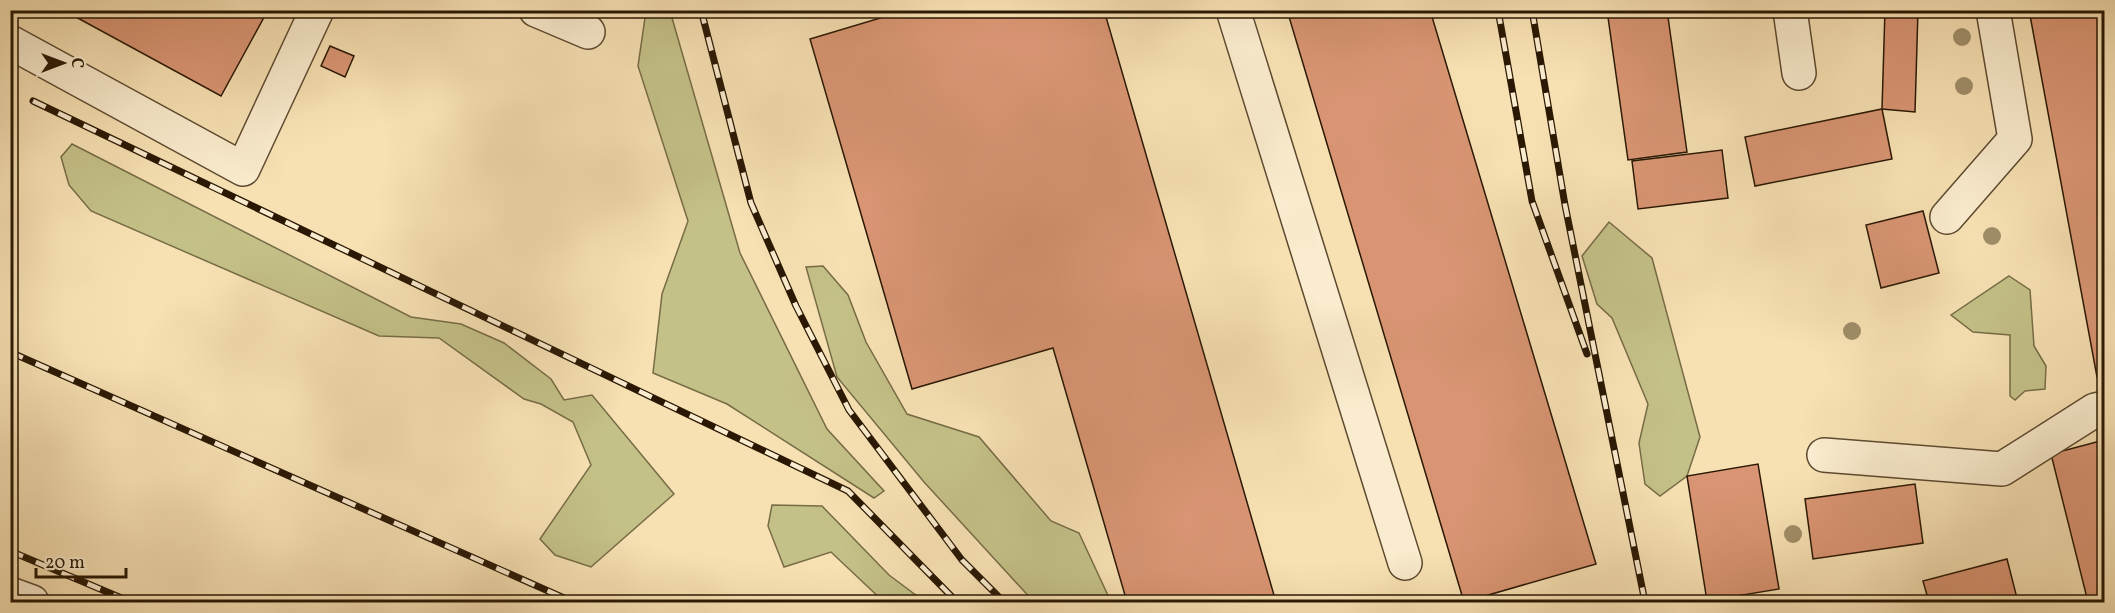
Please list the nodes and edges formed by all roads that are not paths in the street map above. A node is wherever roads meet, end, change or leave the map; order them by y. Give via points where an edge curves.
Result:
1 (317, 10) edge
2 (536, 10) edge
3 (1233, 10) edge
4 (1790, 10) edge
5 (1993, 10) edge
6 (588, 32) dead end
7 (10, 42) edge
8 (1799, 73) dead end
9 (1947, 217) dead end
10 (2104, 408) edge
11 (1824, 455) dead end
12 (1405, 564) dead end
13 (10, 594) edge
14 (32, 603) edge

1 - 7 lane via 243,169
2 - 6 lane
3 - 12 lane
4 - 8 lane
5 - 9 lane via 2015,138
10 - 11 lane via 2002,469
13 - 14 lane

